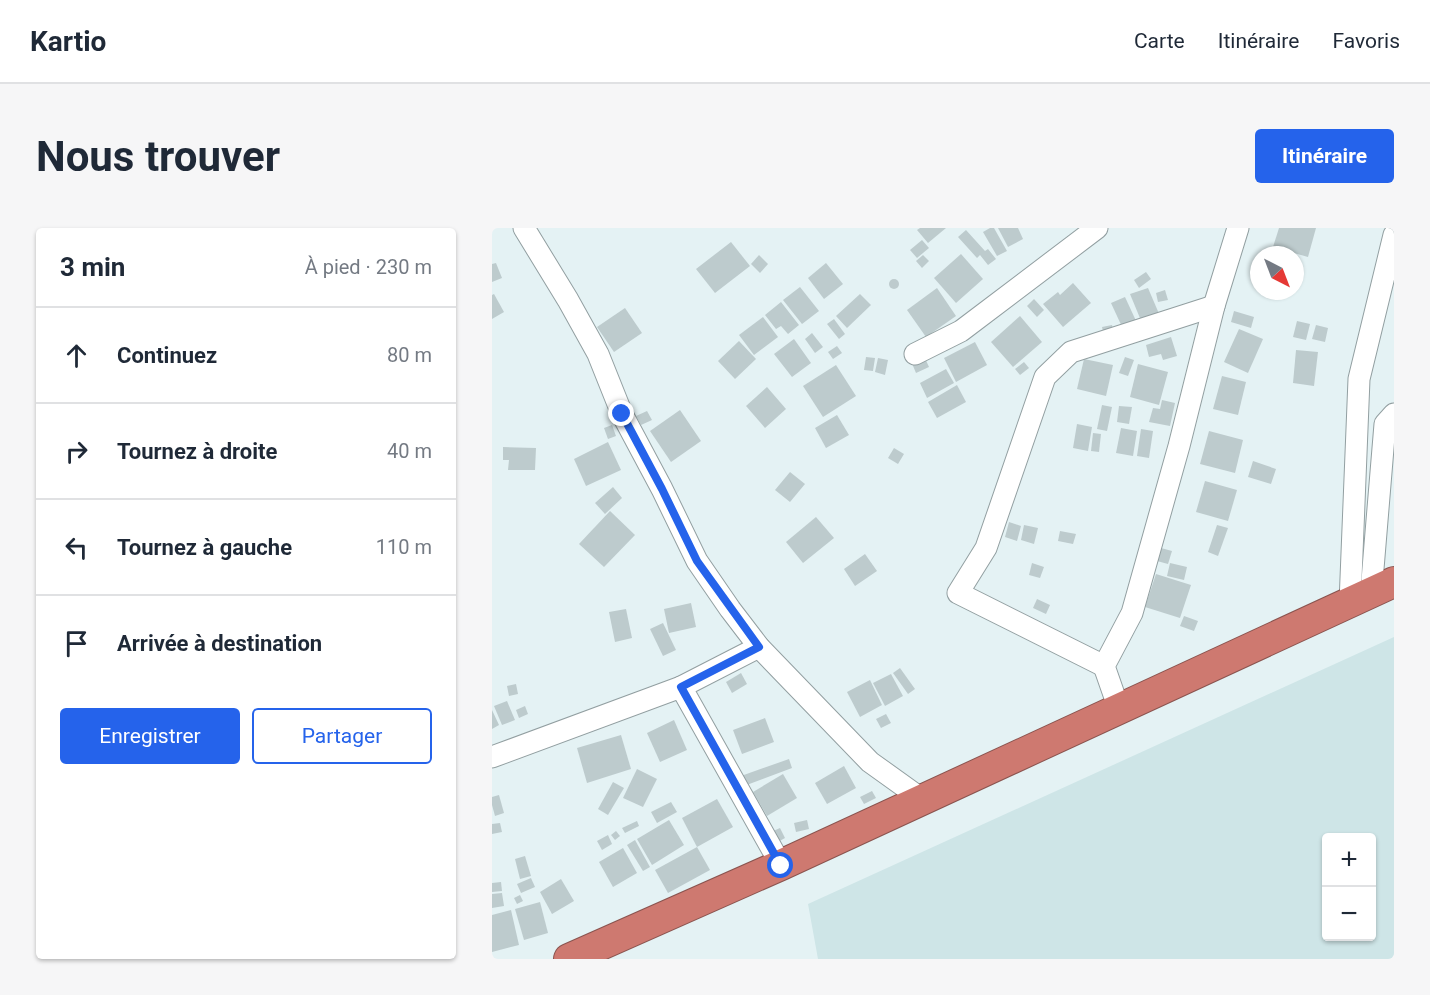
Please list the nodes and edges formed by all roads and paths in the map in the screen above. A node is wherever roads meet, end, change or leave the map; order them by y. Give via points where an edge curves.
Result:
1 (524, 228) edge
2 (1097, 228) edge
3 (1238, 228) edge
4 (1394, 235) edge
5 (1214, 306) junction
6 (915, 354) dead end
7 (1394, 414) edge
8 (1372, 593) edge
9 (759, 647) junction
10 (1104, 666) junction
11 (681, 687) junction
12 (1119, 709) junction
13 (492, 758) edge
14 (923, 801) junction
15 (781, 866) junction
16 (569, 959) edge

1 - 9 street via 598,354 622,414 697,561
2 - 6 street via 961,331
3 - 5 street
4 - 8 street via 1359,379
5 - 10 street via 1132,613
5 - 10 street via 1071,352 1045,377 986,548 958,593
7 - 8 street via 1385,424
8 - 12 highway
9 - 11 street
9 - 14 street via 870,762
10 - 12 street
11 - 13 street
11 - 15 street
12 - 14 highway
14 - 15 highway
15 - 16 highway

